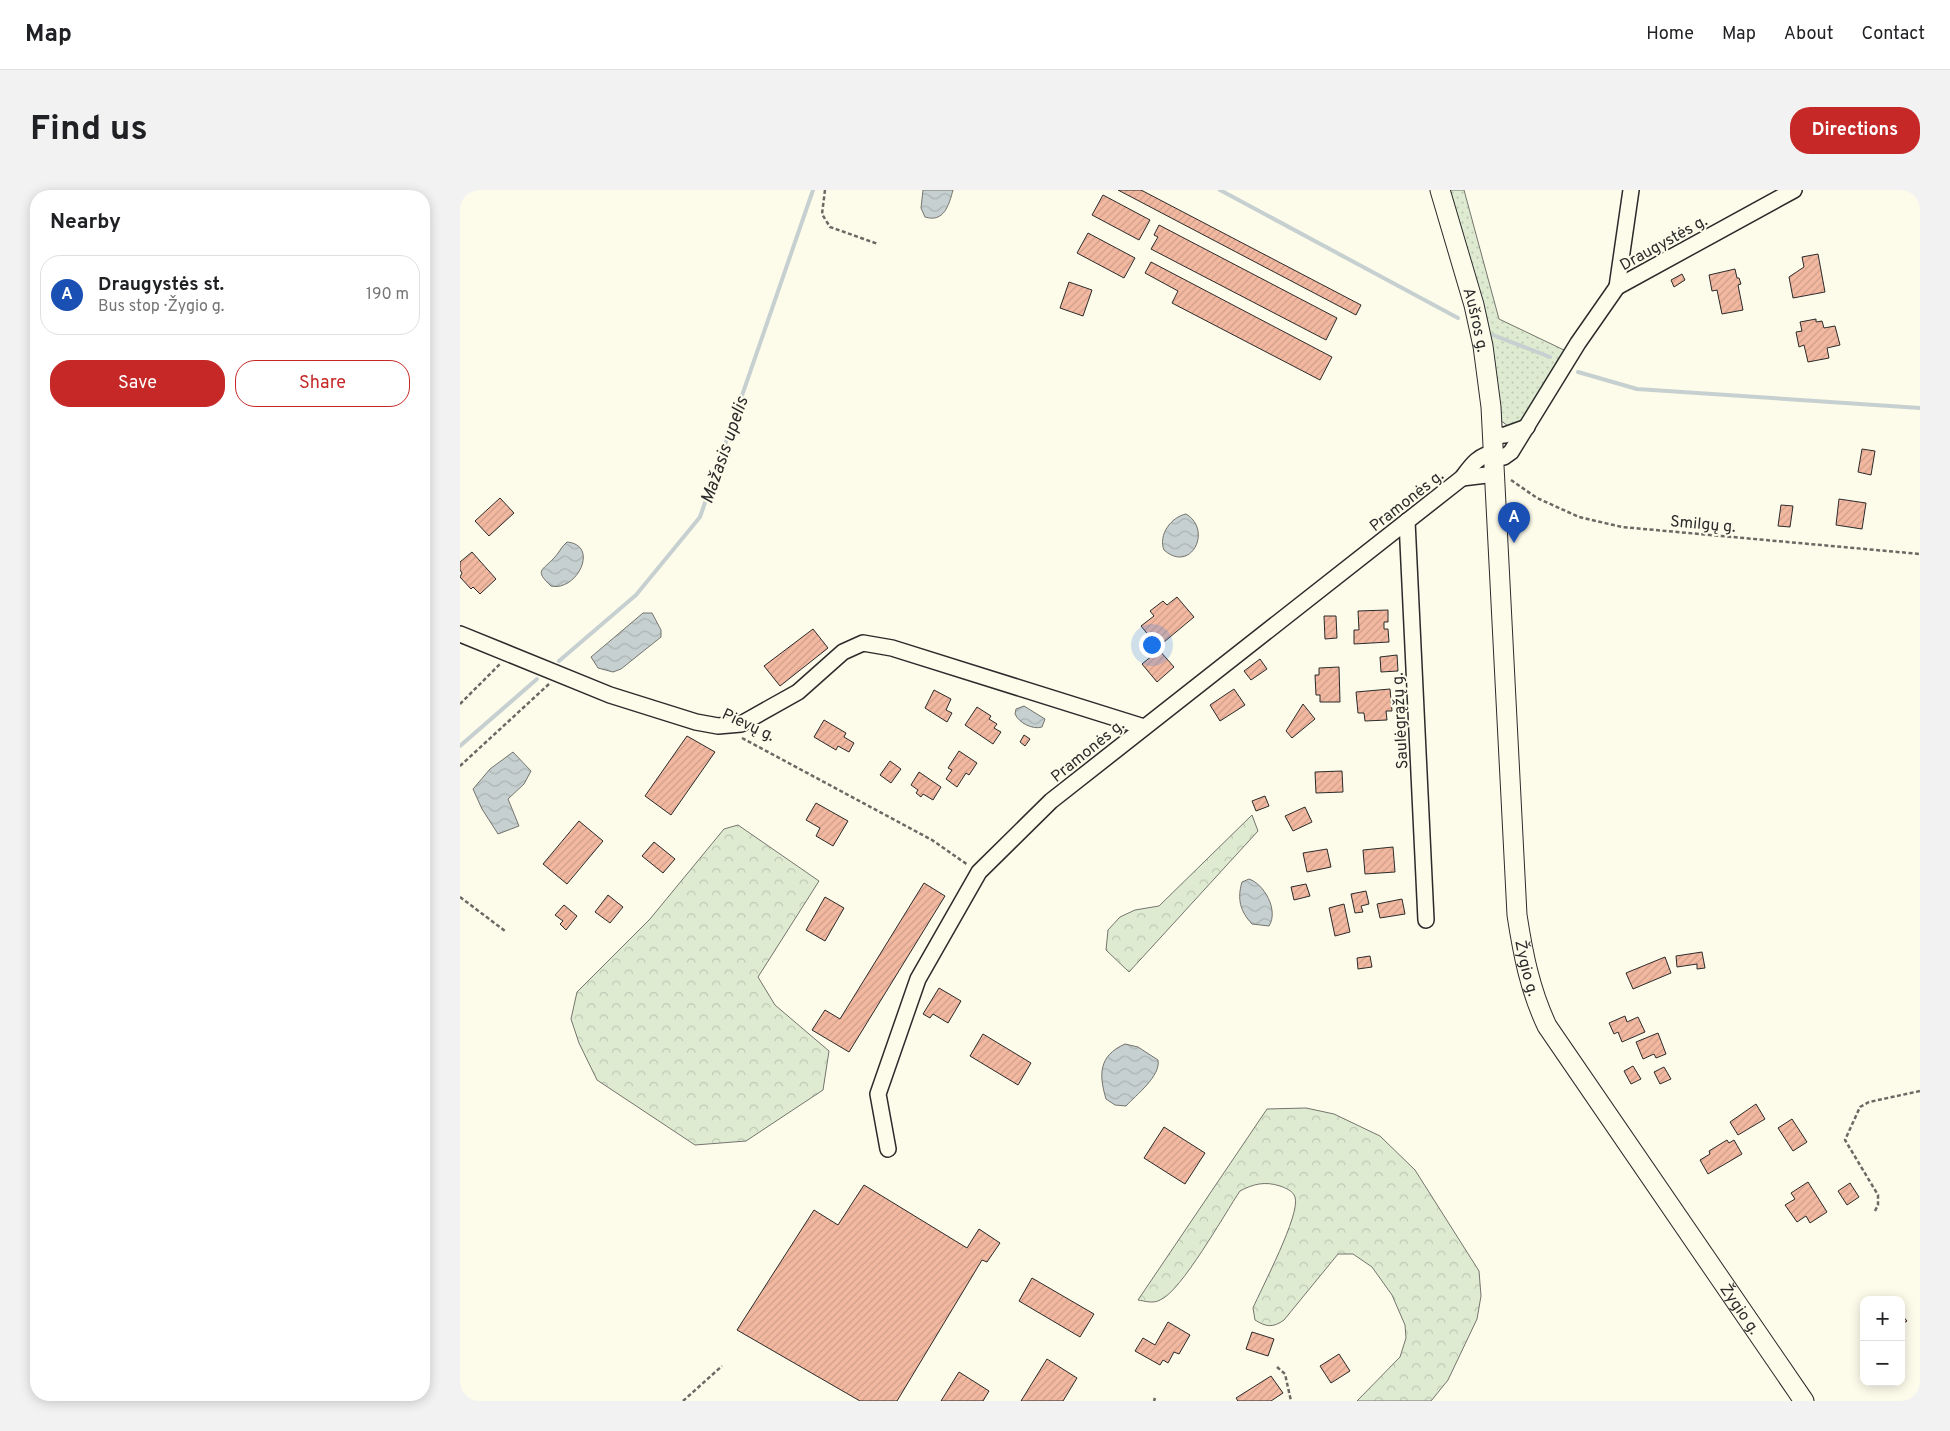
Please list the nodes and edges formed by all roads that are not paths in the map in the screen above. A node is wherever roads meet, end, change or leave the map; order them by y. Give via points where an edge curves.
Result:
1 (1440, 190) edge
2 (1630, 190) edge
3 (1794, 190) edge
4 (1617, 287) junction
5 (1527, 428) junction
6 (1494, 455) junction
7 (1462, 478) junction
8 (1407, 521) junction
9 (460, 634) edge
10 (1144, 727) junction
11 (1426, 920) dead end
12 (888, 1149) dead end
13 (1804, 1401) edge

1 - 6 main road, Aušros g. via 1483,346
2 - 4 street
3 - 4 street, Draugystės g.
4 - 5 street, Draugystės g. via 1583,335
5 - 6 street via 1511,434
5 - 6 street, Draugystės g. via 1512,452 1504,457
6 - 7 street
6 - 7 street, Pramonės g. via 1484,454
6 - 13 main road, Žygio g. via 1516,915 1534,997 1547,1026
7 - 8 street, Pramonės g.
8 - 10 street, Pramonės g.
8 - 11 street, Saulėgrąžų g.
9 - 10 street, Pievų g. via 610,695 718,726 741,724 798,692 843,652 863,643 892,648
10 - 12 street, Pramonės g. via 1051,801 979,872 918,979 878,1094

